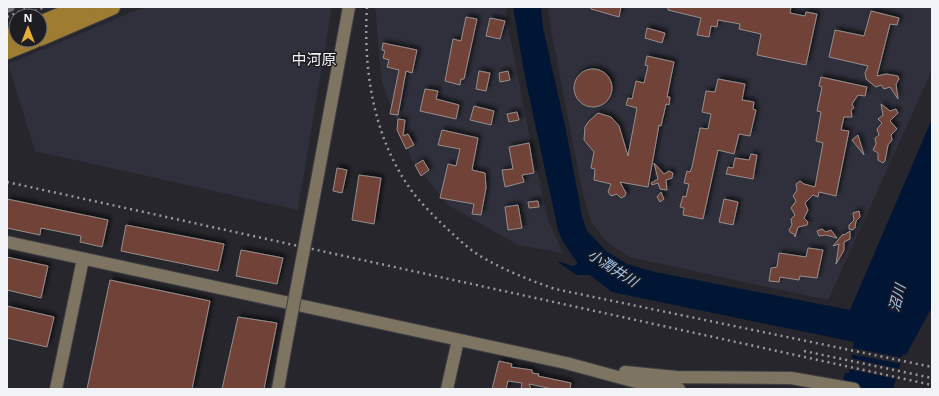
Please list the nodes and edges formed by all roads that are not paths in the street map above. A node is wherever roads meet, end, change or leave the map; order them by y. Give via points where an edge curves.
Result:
1 (10, 7) edge
2 (80, 7) edge
3 (112, 7) edge
4 (349, 7) edge
5 (7, 8) edge
6 (48, 21) edge
7 (48, 35) edge
8 (7, 242) edge
9 (83, 259) junction
10 (458, 340) junction
11 (566, 363) junction
12 (56, 389) edge
13 (278, 389) edge
14 (447, 389) edge
15 (679, 389) edge
16 (854, 389) edge

1 - 5 street
2 - 6 highway
3 - 7 highway
4 - 13 street, bridge
8 - 9 street
9 - 10 street
9 - 12 street
10 - 11 street
10 - 14 street
11 - 15 street via 640,383
11 - 16 street via 642,374 707,378 784,378

